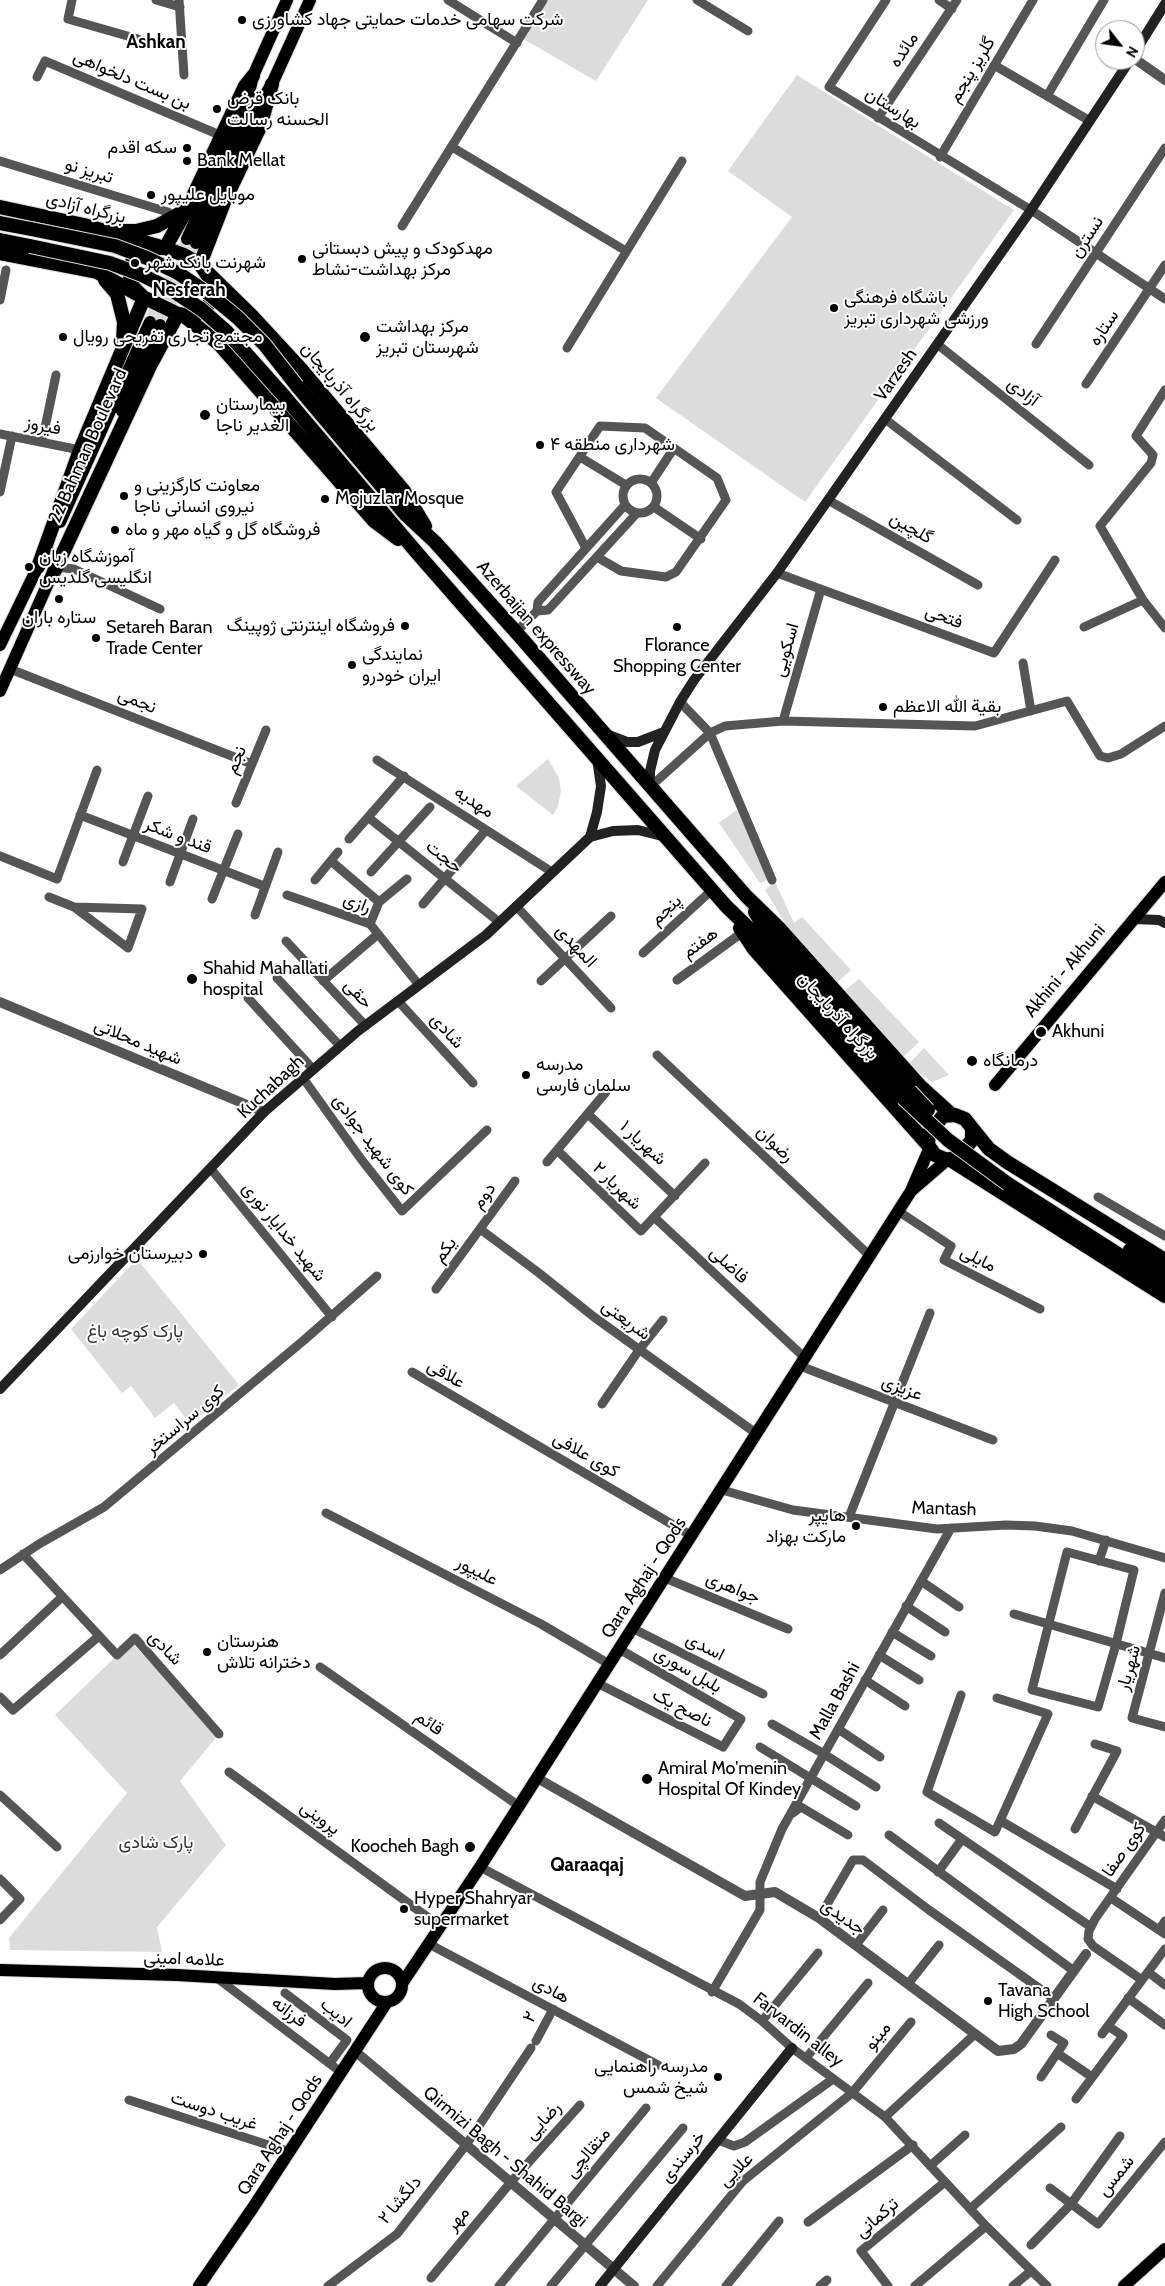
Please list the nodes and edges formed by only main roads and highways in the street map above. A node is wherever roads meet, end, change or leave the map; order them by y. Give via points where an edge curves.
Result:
1 (287, 0) edge
2 (310, 0) edge
3 (1165, 4) edge
4 (1145, 36) edge
5 (1123, 70) edge
6 (253, 76) junction
7 (272, 84) junction
8 (0, 207) edge
9 (187, 209) junction
10 (38, 216) junction
11 (0, 223) edge
12 (105, 231) junction
13 (0, 240) edge
14 (164, 248) junction
15 (29, 252) junction
16 (0, 253) edge
17 (201, 266) junction
18 (97, 272) junction
19 (143, 297) junction
20 (180, 315) junction
21 (122, 354) junction
22 (301, 369) junction
23 (265, 397) junction
24 (435, 542) junction
25 (418, 554) junction
26 (38, 567) junction
27 (55, 570) junction
28 (0, 645) edge
29 (0, 691) edge
30 (603, 732) junction
31 (664, 732) junction
32 (597, 759) junction
33 (650, 788) junction
34 (590, 837) junction
35 (666, 838) junction
36 (1165, 882) edge
37 (1165, 888) edge
38 (726, 906) junction
39 (1133, 919) junction
40 (1165, 923) edge
41 (995, 1085) dead end
42 (907, 1096) junction
43 (952, 1115) junction
44 (972, 1128) junction
45 (929, 1146) junction
46 (948, 1160) junction
47 (1007, 1162) junction
48 (1011, 1180) junction
49 (990, 1187) junction
50 (912, 1191) junction
51 (1165, 1260) edge
52 (1165, 1272) edge
53 (1165, 1284) edge
54 (1165, 1296) edge
55 (0, 1389) edge
56 (0, 1970) edge
57 (403, 1982) junction
58 (367, 1983) junction
59 (387, 2002) junction
60 (792, 2048) road end
61 (1165, 2249) edge
62 (199, 2286) edge
63 (600, 2286) edge
64 (1124, 2286) edge

1 - 6 main road
2 - 7 main road
3 - 4 main road
5 - 31 main road, Varzesh via 1031,210 777,573 694,680
6 - 7 main road via 245,110 192,241 253,115
6 - 9 highway via 245,86
7 - 17 highway via 260,127 225,200
8 - 10 highway, بزرگراه آزادی
9 - 12 highway via 157,226 136,231
9 - 14 highway
10 - 12 highway, بزرگراه آزادی
10 - 15 highway via 44,226 44,239 40,249
11 - 24 highway, Azerbaijan expressway, bridge via 114,246 178,273 209,294 264,344 406,515
12 - 14 highway, بزرگراه آزادی
13 - 15 highway
14 - 17 highway
14 - 19 highway via 149,248 132,262 130,276 133,287
15 - 16 highway
15 - 18 highway
15 - 25 highway, bridge via 110,263 170,289 201,309 226,330
17 - 20 highway via 214,290 210,303 202,312
17 - 22 highway, بزرگراه آذربایجان
18 - 19 highway
18 - 21 highway via 117,294 124,322
19 - 20 highway
19 - 21 highway
20 - 23 highway via 210,335
20 - 27 highway via 150,366
21 - 26 highway via 80,450
22 - 23 highway via 288,367 275,372 267,383
22 - 24 highway, بزرگراه آذربایجان via 404,491
23 - 25 highway via 374,521
24 - 30 highway, Azerbaijan expressway
25 - 32 highway
26 - 27 main road, 22 Bahman Boulevard via 155,324
26 - 28 main road, 22 Bahman Boulevard
27 - 29 main road, 22 Bahman Boulevard
30 - 31 main road via 627,742 638,742
30 - 33 highway, Azerbaijan expressway
31 - 33 main road, Varzesh via 655,750
32 - 34 main road via 601,786
32 - 35 highway
33 - 42 highway, Azerbaijan expressway via 746,896 767,932
34 - 35 main road via 613,830 638,830
34 - 55 main road, Kuchabagh via 486,934 365,1025 264,1112
35 - 38 highway
36 - 37 main road
36 - 39 main road, Akhini - Akhuni
38 - 42 highway
38 - 42 highway, بزرگراه آذربایجان via 754,949
39 - 40 main road
39 - 41 main road, Akhini - Akhuni
42 - 43 highway, بزرگراه آذربایجان
42 - 45 highway, بزرگراه آذربایجان
42 - 48 highway, بزرگراه آذربایجان, bridge
43 - 44 highway via 965,1119
43 - 45 highway via 943,1116 929,1133
44 - 46 highway via 972,1140 958,1157
44 - 47 highway via 989,1149
45 - 46 highway via 935,1155
45 - 50 main road
46 - 49 highway
46 - 50 main road
47 - 49 highway via 997,1162 989,1168 986,1177
47 - 51 highway
48 - 52 highway
48 - 53 highway
49 - 54 highway
50 - 57 main road, Qara Aghaj - Qods via 480,1867
56 - 58 main road, علامه امینی
57 - 58 main road via 399,1973 381,1968 372,1973
57 - 59 main road via 402,1991 396,1999
58 - 59 main road via 377,2001
59 - 62 main road, Qara Aghaj - Qods
60 - 63 main road, خرسندی
61 - 64 main road

